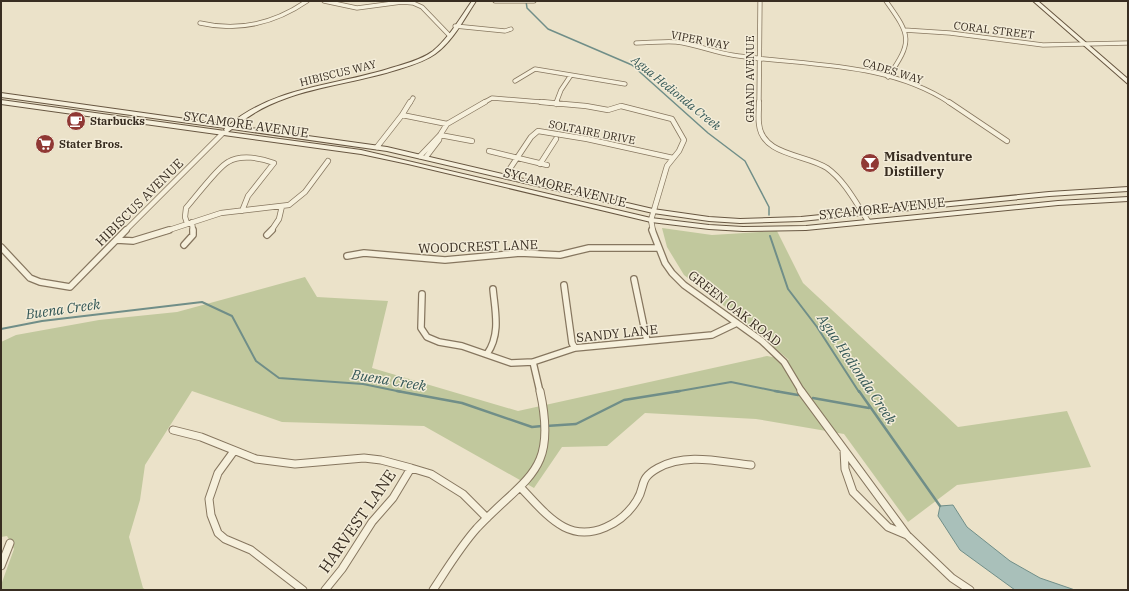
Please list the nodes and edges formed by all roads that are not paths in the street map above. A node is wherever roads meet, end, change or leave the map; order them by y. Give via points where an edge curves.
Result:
1 (307, 1) edge
2 (324, 1) edge
3 (474, 1) edge
4 (495, 1) edge
5 (519, 1) edge
6 (534, 1) edge
7 (760, 1) edge
8 (886, 1) edge
9 (1035, 1) edge
10 (200, 23) dead end
11 (455, 26) junction
12 (512, 30) dead end
13 (904, 30) junction
14 (449, 35) junction
15 (636, 43) dead end
16 (1128, 43) edge
17 (1083, 44) junction
18 (759, 59) junction
19 (571, 75) junction
20 (888, 77) junction
21 (515, 81) dead end
22 (1128, 82) edge
23 (625, 84) dead end
24 (1, 95) edge
25 (413, 98) dead end
26 (1, 102) edge
27 (556, 104) junction
28 (402, 115) junction
29 (447, 124) junction
30 (230, 127) junction
31 (224, 133) junction
32 (440, 135) junction
33 (556, 139) dead end
34 (472, 141) dead end
35 (1007, 141) dead end
36 (377, 147) junction
37 (489, 152) dead end
38 (423, 157) junction
39 (517, 158) junction
40 (673, 158) junction
41 (328, 161) dead end
42 (540, 164) junction
43 (547, 165) dead end
44 (505, 176) junction
45 (1128, 189) edge
46 (1128, 199) edge
47 (282, 206) junction
48 (242, 211) junction
49 (653, 211) junction
50 (862, 212) junction
51 (651, 220) junction
52 (868, 220) junction
53 (189, 223) junction
54 (267, 235) dead end
55 (117, 240) junction
56 (184, 245) dead end
57 (1, 247) edge
58 (657, 248) junction
59 (347, 256) dead end
60 (634, 279) dead end
61 (564, 285) dead end
62 (493, 289) dead end
63 (422, 294) dead end
64 (737, 323) junction
65 (647, 341) junction
66 (575, 348) junction
67 (486, 354) junction
68 (533, 362) junction
69 (173, 430) dead end
70 (844, 449) junction
71 (234, 451) junction
72 (751, 465) dead end
73 (411, 468) junction
74 (521, 488) junction
75 (487, 518) junction
76 (907, 535) junction
77 (10, 543) dead end
78 (1, 566) edge
79 (303, 590) edge
80 (325, 590) edge
81 (433, 590) edge
82 (970, 590) edge

1 - 10 street via 299,7 249,26 226,28
2 - 14 street via 357,8 413,3 422,7
3 - 11 main road, HIBISCUS WAY
4 - 5 street
5 - 6 street
7 - 18 street, GRAND AVENUE
8 - 13 street
9 - 17 main road
11 - 12 street
11 - 14 main road, HIBISCUS WAY
13 - 17 street, CORAL STREET via 1043,45
13 - 20 street via 907,38 906,48
14 - 30 main road, HIBISCUS WAY via 431,54 391,70 270,101 244,114
15 - 18 street, VIPER WAY via 676,42
16 - 17 street, CORAL STREET
17 - 22 main road
18 - 20 street, CADES WAY via 840,67
18 - 50 street, GRAND AVENUE via 759,125 764,138 778,150 825,167 842,184
19 - 21 street via 535,68
19 - 23 street
19 - 27 street
20 - 35 street, CADES WAY via 914,85 940,98
24 - 30 main road, SYCAMORE AVENUE
25 - 28 street
26 - 31 main road, SYCAMORE AVENUE
27 - 29 street via 492,98
27 - 40 street via 608,110 621,106 672,119 684,140
28 - 29 street
28 - 36 street
29 - 32 street
30 - 31 main road, HIBISCUS WAY
30 - 36 main road, SYCAMORE AVENUE
31 - 51 main road, SYCAMORE AVENUE via 380,156
31 - 55 street, HIBISCUS AVENUE
32 - 34 street
32 - 38 street via 439,140
33 - 42 street
36 - 38 main road, SYCAMORE AVENUE
37 - 39 street
38 - 44 main road, SYCAMORE AVENUE
39 - 40 street, SOLTAIRE DRIVE via 538,131
39 - 42 street
39 - 44 street, SOLTAIRE DRIVE
40 - 49 street via 663,175
41 - 47 street via 294,203
42 - 43 street
44 - 49 main road, SYCAMORE AVENUE
45 - 50 main road, SYCAMORE AVENUE
46 - 52 main road, SYCAMORE AVENUE
47 - 48 street
47 - 54 street via 278,225
48 - 53 street
48 - 53 street via 252,189 274,163 242,158 227,162 186,208
49 - 50 main road, SYCAMORE AVENUE via 702,219 740,221 801,219
49 - 51 street
50 - 52 street, GRAND AVENUE
51 - 52 main road, SYCAMORE AVENUE via 702,227 743,229 806,228
51 - 58 street, GREEN OAK ROAD
53 - 55 street via 143,239
53 - 56 street via 193,235
55 - 57 street, HIBISCUS AVENUE via 70,287 30,278
58 - 59 street, WOODCREST LANE via 595,248 560,255 520,253 445,260 364,253
58 - 64 street, GREEN OAK ROAD via 676,277
60 - 65 street
61 - 66 street via 572,343
62 - 67 street via 496,339
63 - 67 street, SANDY LANE via 421,328 427,337
64 - 65 street, SANDY LANE via 712,335
64 - 70 street, GREEN OAK ROAD via 762,341 784,362 804,395
65 - 66 street, SANDY LANE
66 - 68 street, SANDY LANE
67 - 68 street, SANDY LANE via 510,363
68 - 74 street via 544,413 546,438 542,454
69 - 71 street via 201,437
70 - 76 street, GREEN OAK ROAD
70 - 76 street, GREEN OAK ROAD via 845,469 853,492 888,527
71 - 73 street via 256,459 295,464 364,458
71 - 79 street via 218,473 209,499 211,515 218,533 225,539 251,550
72 - 74 street via 688,459 661,465 646,476 640,497 625,517 612,525 585,531 569,529 557,522
73 - 75 street via 431,474 463,494
73 - 80 street, HARVEST LANE via 393,498 372,522
74 - 75 street
75 - 81 street via 468,539
76 - 82 street, GREEN OAK ROAD via 952,578
77 - 78 street

